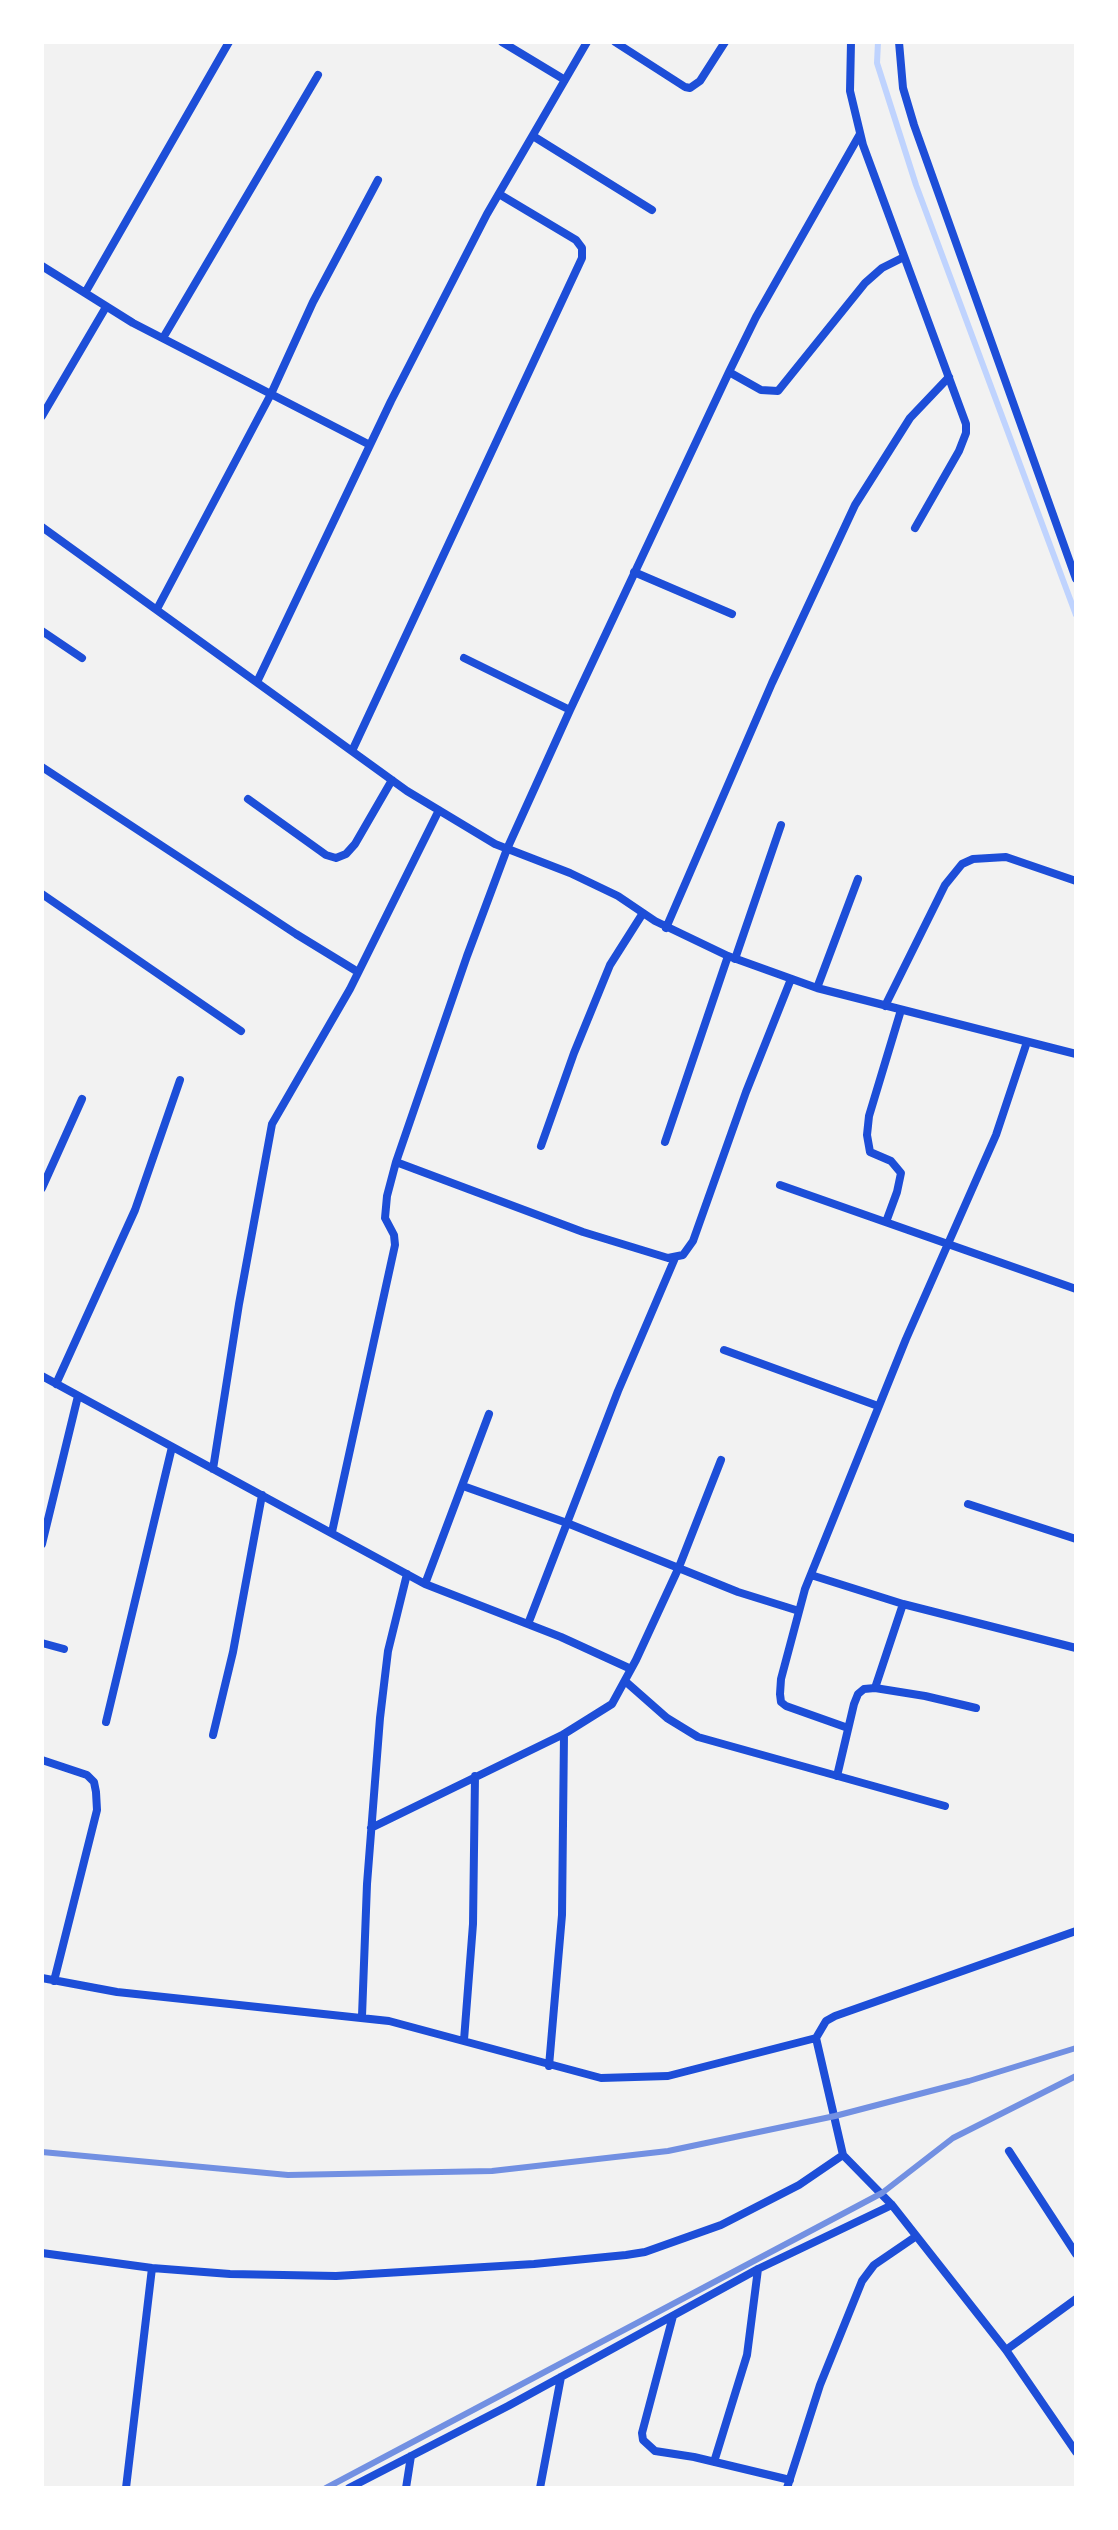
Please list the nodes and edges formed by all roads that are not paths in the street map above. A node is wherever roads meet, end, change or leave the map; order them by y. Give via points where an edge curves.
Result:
1 (229, 42) edge
2 (502, 42) edge
3 (587, 42) edge
4 (615, 42) edge
5 (725, 42) edge
6 (851, 42) edge
7 (899, 42) edge
8 (318, 75) dead end
9 (565, 80) junction
10 (860, 134) junction
11 (533, 136) junction
12 (378, 180) dead end
13 (499, 194) junction
14 (652, 210) dead end
15 (904, 257) junction
16 (42, 266) edge
17 (85, 293) junction
18 (106, 307) junction
19 (163, 338) junction
20 (729, 372) junction
21 (949, 377) junction
22 (271, 394) junction
23 (42, 416) edge
24 (370, 445) junction
25 (42, 527) edge
26 (915, 528) dead end
27 (634, 572) junction
28 (1076, 579) edge
29 (157, 609) junction
30 (732, 614) dead end
31 (42, 631) edge
32 (82, 658) dead end
33 (464, 658) dead end
34 (257, 682) junction
35 (570, 710) junction
36 (352, 751) junction
37 (42, 767) edge
38 (392, 780) junction
39 (248, 799) dead end
40 (439, 810) junction
41 (781, 825) dead end
42 (507, 849) junction
43 (858, 879) dead end
44 (1076, 881) edge
45 (42, 894) edge
46 (643, 913) junction
47 (666, 928) junction
48 (732, 958) junction
49 (358, 972) junction
50 (791, 979) junction
51 (817, 988) junction
52 (885, 1006) junction
53 (901, 1010) junction
54 (241, 1031) dead end
55 (1027, 1042) junction
56 (1076, 1054) edge
57 (180, 1080) dead end
58 (82, 1099) dead end
59 (665, 1142) dead end
60 (541, 1146) dead end
61 (396, 1162) junction
62 (780, 1185) dead end
63 (42, 1188) edge
64 (886, 1222) junction
65 (949, 1244) junction
66 (675, 1258) junction
67 (1076, 1289) edge
68 (724, 1350) dead end
69 (42, 1376) edge
70 (56, 1384) junction
71 (78, 1396) junction
72 (878, 1406) junction
73 (489, 1414) dead end
74 (172, 1447) junction
75 (721, 1460) dead end
76 (213, 1469) junction
77 (463, 1486) junction
78 (262, 1495) junction
79 (968, 1504) dead end
80 (567, 1523) junction
81 (332, 1532) junction
82 (1076, 1539) edge
83 (42, 1544) edge
84 (679, 1567) junction
85 (407, 1574) junction
86 (811, 1575) junction
87 (425, 1584) junction
88 (903, 1604) junction
89 (799, 1611) junction
90 (528, 1624) junction
91 (42, 1643) edge
92 (1076, 1648) edge
93 (64, 1649) dead end
94 (631, 1669) junction
95 (625, 1681) junction
96 (875, 1688) junction
97 (976, 1708) dead end
98 (106, 1722) dead end
99 (848, 1728) junction
100 (564, 1734) junction
101 (213, 1735) dead end
102 (42, 1760) edge
103 (475, 1776) junction
104 (837, 1776) junction
105 (945, 1806) dead end
106 (371, 1828) junction
107 (1076, 1931) edge
108 (42, 1978) edge
109 (54, 1981) junction
110 (362, 2016) junction
111 (816, 2038) junction
112 (464, 2040) junction
113 (549, 2066) junction
114 (1009, 2151) dead end
115 (843, 2155) junction
116 (892, 2205) junction
117 (915, 2237) junction
118 (42, 2253) edge
119 (1076, 2254) edge
120 (152, 2268) junction
121 (758, 2269) junction
122 (1076, 2299) edge
123 (673, 2316) junction
124 (1006, 2350) junction
125 (561, 2377) junction
126 (1076, 2452) edge
127 (411, 2456) junction
128 (714, 2462) junction
129 (788, 2484) edge
130 (126, 2488) edge
131 (349, 2488) edge
132 (406, 2488) edge
133 (540, 2488) edge

1 - 17 street
2 - 9 street
3 - 9 street
4 - 5 street via 690,88
6 - 10 street via 850,91
7 - 28 street via 903,88 914,125
8 - 19 street
9 - 11 street
10 - 15 street
10 - 20 street
11 - 13 street
11 - 14 street
12 - 22 street
13 - 24 street
13 - 36 street via 576,240 582,258
15 - 20 street via 865,283 778,391 761,390
15 - 21 street
16 - 17 street
17 - 18 street
18 - 19 street
18 - 23 street
19 - 22 street
20 - 27 street
21 - 26 street via 966,433
21 - 47 street via 910,418 855,505
22 - 24 street
22 - 29 street
24 - 34 street
25 - 29 street
27 - 30 street
27 - 35 street
29 - 34 street
31 - 32 street
33 - 35 street
34 - 36 street
35 - 42 street
36 - 38 street
37 - 49 street
38 - 39 street via 355,844 336,858
38 - 40 street
40 - 42 street
40 - 49 street
41 - 48 street
42 - 46 street via 582,879
42 - 61 street
43 - 51 street
44 - 52 street via 1006,857 962,864 937,898
45 - 54 street
46 - 47 street
46 - 60 street via 610,965
47 - 48 street
48 - 50 street
48 - 59 street
49 - 76 street via 272,1124
50 - 51 street
50 - 66 street via 693,1241
51 - 52 street
52 - 53 street
53 - 55 street
53 - 64 street via 867,1135 870,1152 891,1161 901,1173
55 - 56 street
55 - 65 street via 996,1135
57 - 70 street via 135,1210
58 - 63 street
61 - 66 street via 583,1232
61 - 81 street via 384,1212 395,1245
62 - 64 street
64 - 65 street
65 - 67 street
65 - 72 street
66 - 80 street
68 - 72 street
69 - 70 street
70 - 71 street
71 - 74 street
71 - 83 street
72 - 86 street
73 - 77 street
74 - 76 street
74 - 98 street
75 - 84 street
76 - 78 street
77 - 80 street
77 - 87 street
78 - 81 street
78 - 101 street
79 - 82 street
80 - 84 street
80 - 90 street
81 - 85 street
84 - 89 street
84 - 94 street
85 - 87 street
85 - 106 street via 388,1651
86 - 88 street
86 - 89 street
87 - 90 street
88 - 92 street
88 - 96 street
89 - 99 street via 781,1679 781,1702
90 - 94 street
91 - 93 street
94 - 95 street
95 - 100 street via 612,1704
95 - 104 street via 698,1737
96 - 97 street
96 - 99 street via 858,1694
99 - 104 street
100 - 103 street
100 - 113 street via 562,1915
102 - 109 street via 87,1775 94,1782 97,1810
103 - 106 street
103 - 112 street via 473,1924
104 - 105 street
106 - 110 street
107 - 111 street via 835,2016
108 - 109 street
109 - 110 street
110 - 112 street
111 - 113 street via 645,2078 601,2078
111 - 115 street
112 - 113 street
114 - 119 street
115 - 116 street
115 - 120 street via 799,2185 721,2225 645,2252 336,2276
116 - 117 street
116 - 121 street
117 - 124 street
117 - 129 street via 874,2265 862,2281
118 - 120 street
120 - 130 street
121 - 123 street
121 - 128 street via 747,2355
122 - 124 street
123 - 125 street
123 - 128 street via 643,2440 655,2451
124 - 126 street
125 - 127 street
125 - 133 street
127 - 131 street
127 - 132 street
128 - 129 street

